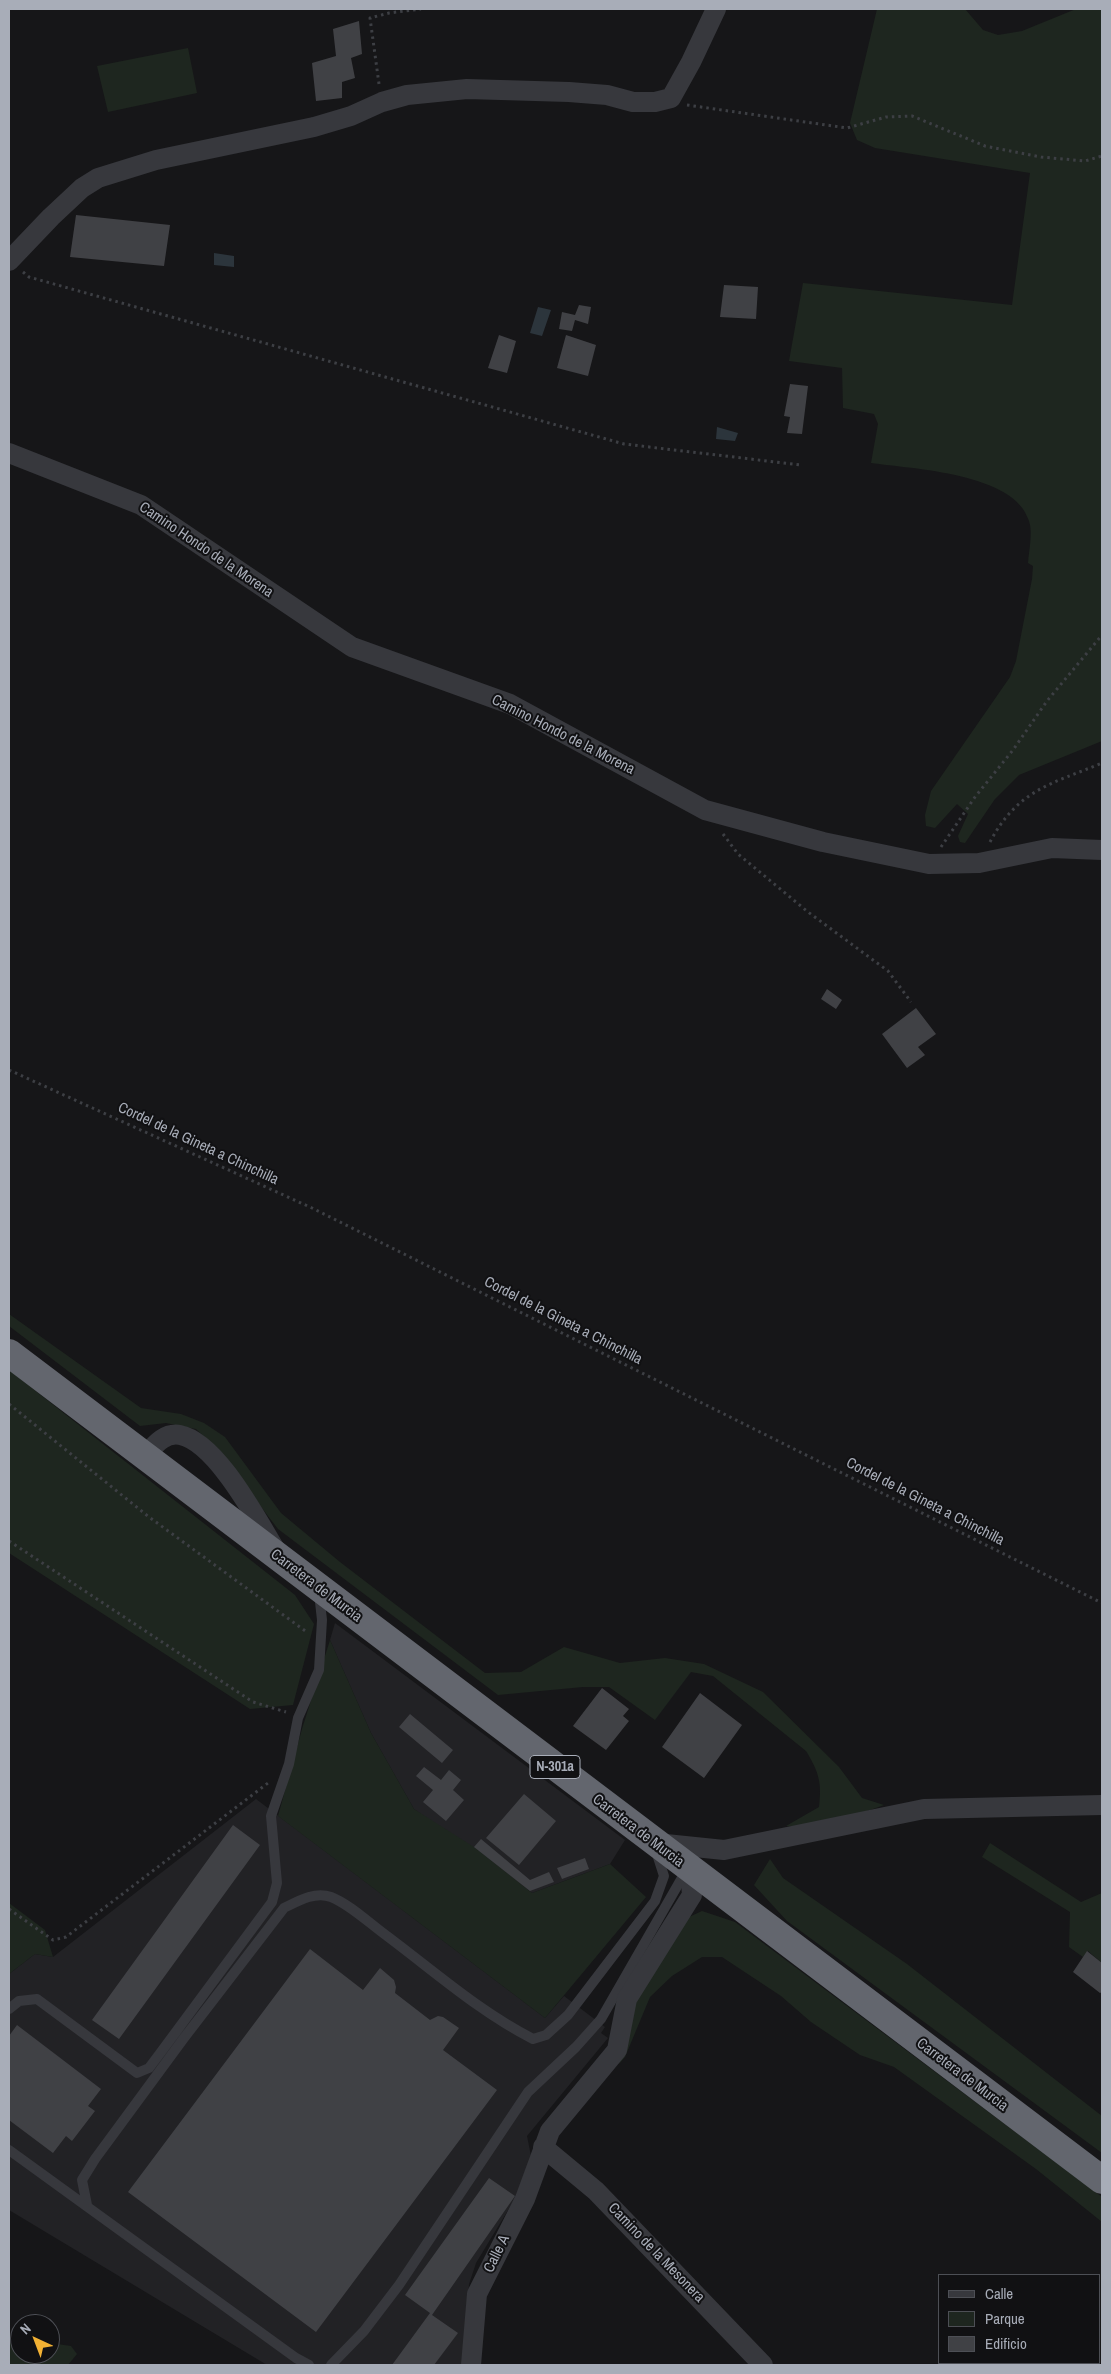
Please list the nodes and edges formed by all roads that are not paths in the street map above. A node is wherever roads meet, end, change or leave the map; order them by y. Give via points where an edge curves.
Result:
1 (716, 9) edge
2 (9, 260) edge
3 (9, 453) edge
4 (1102, 850) edge
5 (9, 1353) edge
6 (145, 1456) junction
7 (281, 1559) junction
8 (318, 1587) junction
9 (1102, 1805) edge
10 (654, 1843) junction
11 (689, 1869) junction
12 (9, 2009) edge
13 (543, 2147) junction
14 (9, 2150) edge
15 (1102, 2180) edge
16 (87, 2205) junction
17 (309, 2365) edge
18 (331, 2365) edge
19 (471, 2365) edge
20 (763, 2365) edge

1 - 2 street via 670,98 633,102 569,92 467,89 407,95 314,127 156,160 98,178 51,216
3 - 4 street, Camino Hondo de la Morena via 141,505 352,647 510,704 705,810 823,842 929,864 979,863 1052,848
5 - 6 highway, Carretera de Murcia / N-301a
6 - 7 highway, Carretera de Murcia / N-301a
6 - 7 street via 159,1440 178,1434 194,1440 216,1459
7 - 8 highway, Carretera de Murcia / N-301a
8 - 10 highway, Carretera de Murcia / N-301a
8 - 12 lane via 322,1620 319,1670 298,1718 289,1764 271,1816 278,1883 272,1902 149,2068 137,2073 36,1999 20,2001
9 - 10 street via 924,1809 724,1850
10 - 11 highway, Carretera de Murcia / N-301a
10 - 16 lane via 664,1876 655,1901 568,2014 546,2035 534,2039 467,1999 329,1896 305,1897 284,1908 95,2159 82,2180
11 - 13 street, Calle A via 692,1895 627,1999 617,2050 550,2131
11 - 15 highway, Carretera de Murcia / N-301a
11 - 18 lane via 601,2019 528,2092 399,2285 364,2331
13 - 19 street, Calle A via 524,2198 477,2294
13 - 20 street, Camino de la Mesonera via 596,2191
14 - 16 lane
16 - 17 lane

